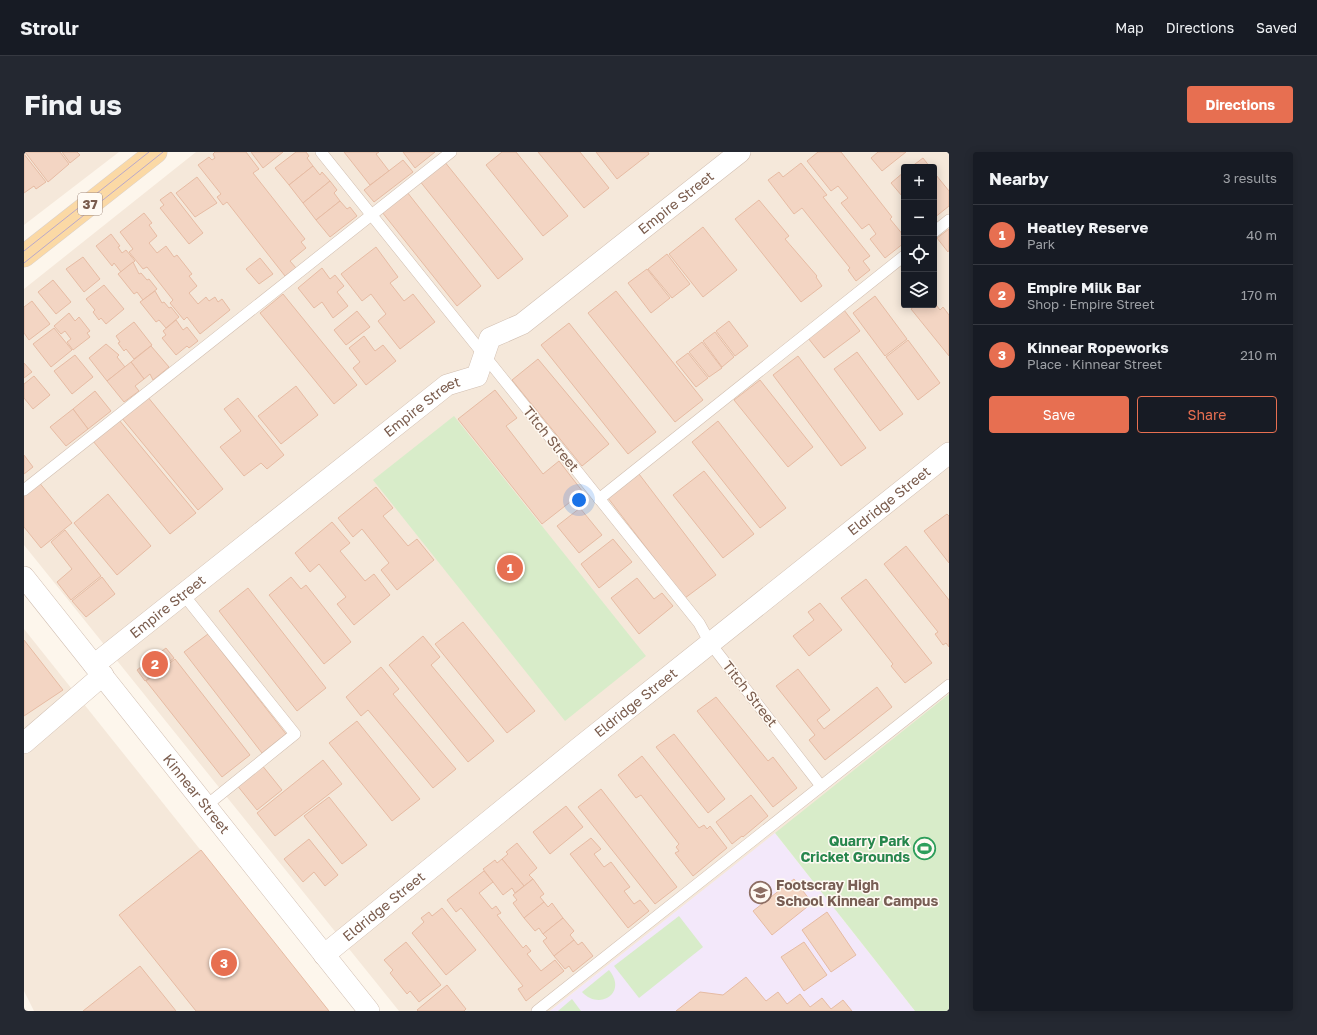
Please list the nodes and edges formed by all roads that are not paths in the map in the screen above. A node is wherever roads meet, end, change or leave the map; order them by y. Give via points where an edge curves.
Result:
1 (156, 152) edge
2 (320, 152) edge
3 (451, 152) edge
4 (740, 152) edge
5 (371, 216) junction
6 (949, 220) edge
7 (937, 230) edge
8 (24, 256) edge
9 (901, 258) edge
10 (485, 356) junction
11 (949, 453) edge
12 (24, 490) edge
13 (599, 499) junction
14 (24, 577) edge
15 (183, 594) junction
16 (710, 643) junction
17 (99, 670) junction
18 (949, 685) edge
19 (24, 743) edge
20 (821, 786) junction
21 (207, 805) junction
22 (324, 955) junction
23 (369, 1011) edge
24 (537, 1011) edge

1 - 8 main road, 37
2 - 5 lane, Titch Street
3 - 5 lane
4 - 10 street, Empire Street via 522,324 490,338
5 - 10 lane, Titch Street
5 - 12 lane
6 - 7 lane
9 - 13 lane
10 - 13 lane, Titch Street
10 - 15 street, Empire Street via 477,376 447,385
11 - 16 street, Eldridge Street
13 - 16 lane, Titch Street via 699,623
14 - 17 street, Kinnear Street
15 - 17 street, Empire Street
15 - 21 lane via 295,734
16 - 20 lane, Titch Street
16 - 22 street, Eldridge Street
17 - 19 street, Empire Street
17 - 21 street, Kinnear Street
18 - 20 lane
20 - 24 lane
21 - 22 street, Kinnear Street
22 - 23 street, Kinnear Street

